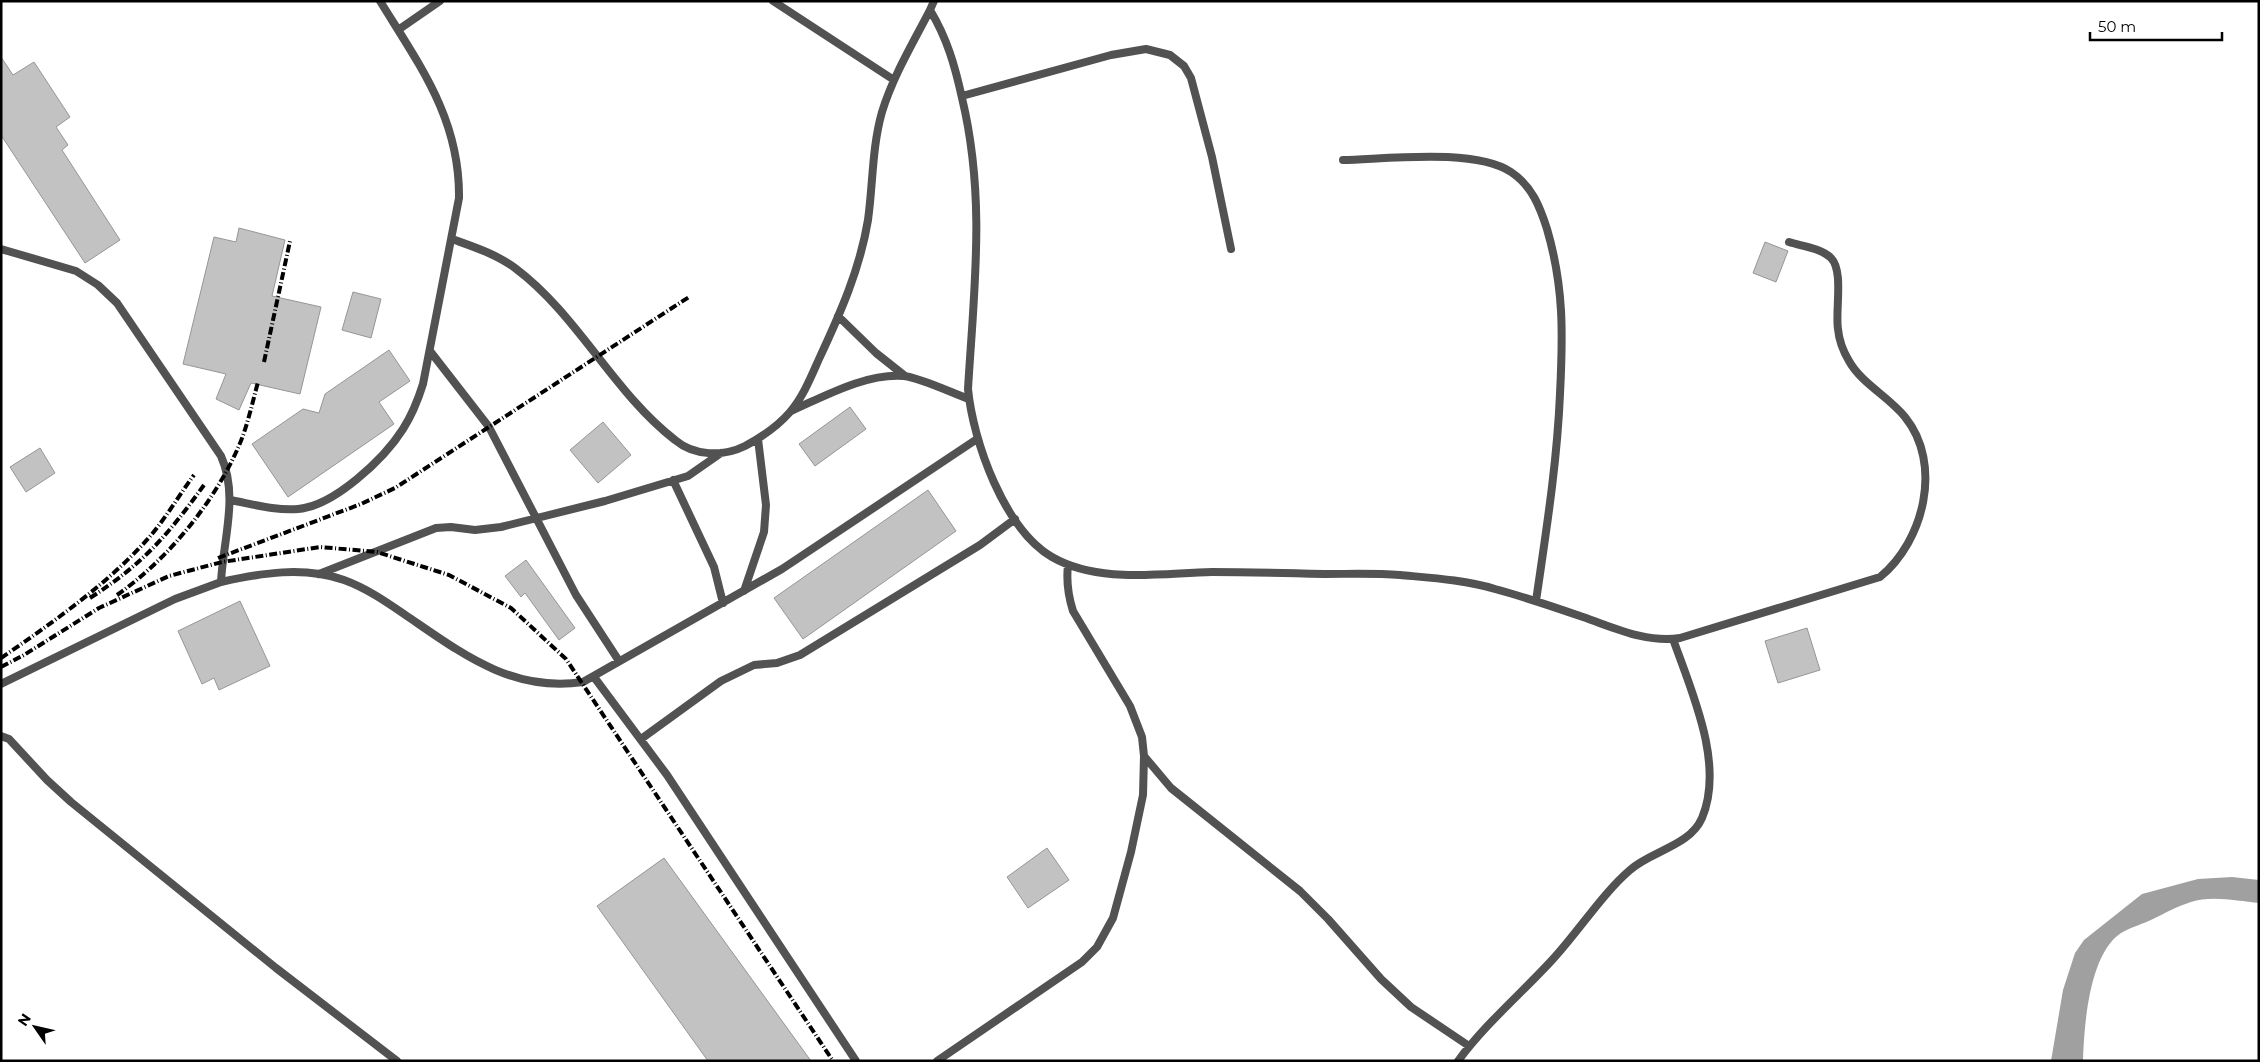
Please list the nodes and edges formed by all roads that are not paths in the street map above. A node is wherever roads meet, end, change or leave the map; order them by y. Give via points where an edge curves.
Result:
1 (380, 1) edge
2 (440, 1) edge
3 (773, 1) edge
4 (934, 1) edge
5 (930, 10) junction
6 (398, 30) junction
7 (894, 80) junction
8 (962, 96) junction
9 (1343, 160) dead end
10 (452, 239) junction
11 (1789, 242) dead end
12 (1, 249) edge
13 (1231, 249) dead end
14 (838, 316) junction
15 (430, 351) junction
16 (905, 376) junction
17 (969, 399) junction
18 (790, 412) junction
19 (977, 438) junction
20 (758, 439) junction
21 (721, 453) junction
22 (674, 480) junction
23 (230, 500) junction
24 (535, 518) junction
25 (1016, 520) junction
26 (1068, 566) junction
27 (319, 574) junction
28 (221, 582) junction
29 (744, 591) junction
30 (1536, 601) junction
31 (724, 603) junction
32 (1673, 639) junction
33 (619, 661) junction
34 (594, 677) junction
35 (1, 684) edge
36 (1, 736) edge
37 (641, 739) junction
38 (1144, 756) junction
39 (1469, 1046) junction
40 (397, 1061) edge
41 (856, 1061) edge
42 (937, 1061) edge
43 (1458, 1061) edge

1 - 6 lane
2 - 6 lane
3 - 7 lane
4 - 5 lane
5 - 7 lane
5 - 8 lane via 954,60
6 - 10 lane via 427,78 455,146 460,172
7 - 14 lane via 875,144 868,220 859,262
8 - 13 lane via 1111,55 1146,49 1170,55 1184,66 1191,78
8 - 17 lane via 976,173 978,226
9 - 30 lane via 1469,159 1511,172 1535,197 1552,247 1564,327 1558,449
10 - 15 lane
10 - 21 lane via 500,258 531,281 637,403 675,441 690,449
11 - 32 lane via 1824,253 1836,265 1840,342 1854,369 1913,428 1925,465 1922,509 1912,539 1902,556 1880,577
12 - 23 lane via 76,271 117,303 221,456 227,471
14 - 16 lane
14 - 18 lane via 804,393
15 - 23 lane via 416,405 402,430 386,452 337,493 318,504 300,509 282,510
15 - 24 lane via 489,427
16 - 17 lane
16 - 18 lane via 887,376 861,383
17 - 19 lane
18 - 20 lane
19 - 25 lane via 990,472
19 - 29 lane
20 - 21 lane via 737,450
20 - 29 lane via 766,505 764,532
21 - 22 lane via 688,476
22 - 24 lane
22 - 31 lane via 714,567
23 - 28 lane
24 - 27 lane via 501,528 436,528
24 - 33 lane via 576,595
25 - 26 lane via 1038,548
25 - 37 lane via 800,655 777,663 754,665 720,681
26 - 30 lane via 1088,572 1132,574 1393,574 1475,584
26 - 38 lane via 1066,580 1073,610 1130,706 1142,737
27 - 28 lane via 293,571 261,573
27 - 34 lane via 344,580 368,591 495,672 546,684 575,683
28 - 35 lane via 175,599
29 - 31 lane
30 - 32 lane via 1640,637
31 - 33 lane
32 - 39 lane via 1698,709 1707,751 1709,774 1702,817 1689,835 1628,871 1554,958
33 - 34 lane
34 - 37 lane
36 - 40 lane via 9,739 71,802
37 - 41 lane
38 - 39 lane via 1171,788 1300,891 1411,1007
38 - 42 lane via 1143,795 1131,852 1113,918 1096,947 1082,962
39 - 43 lane

